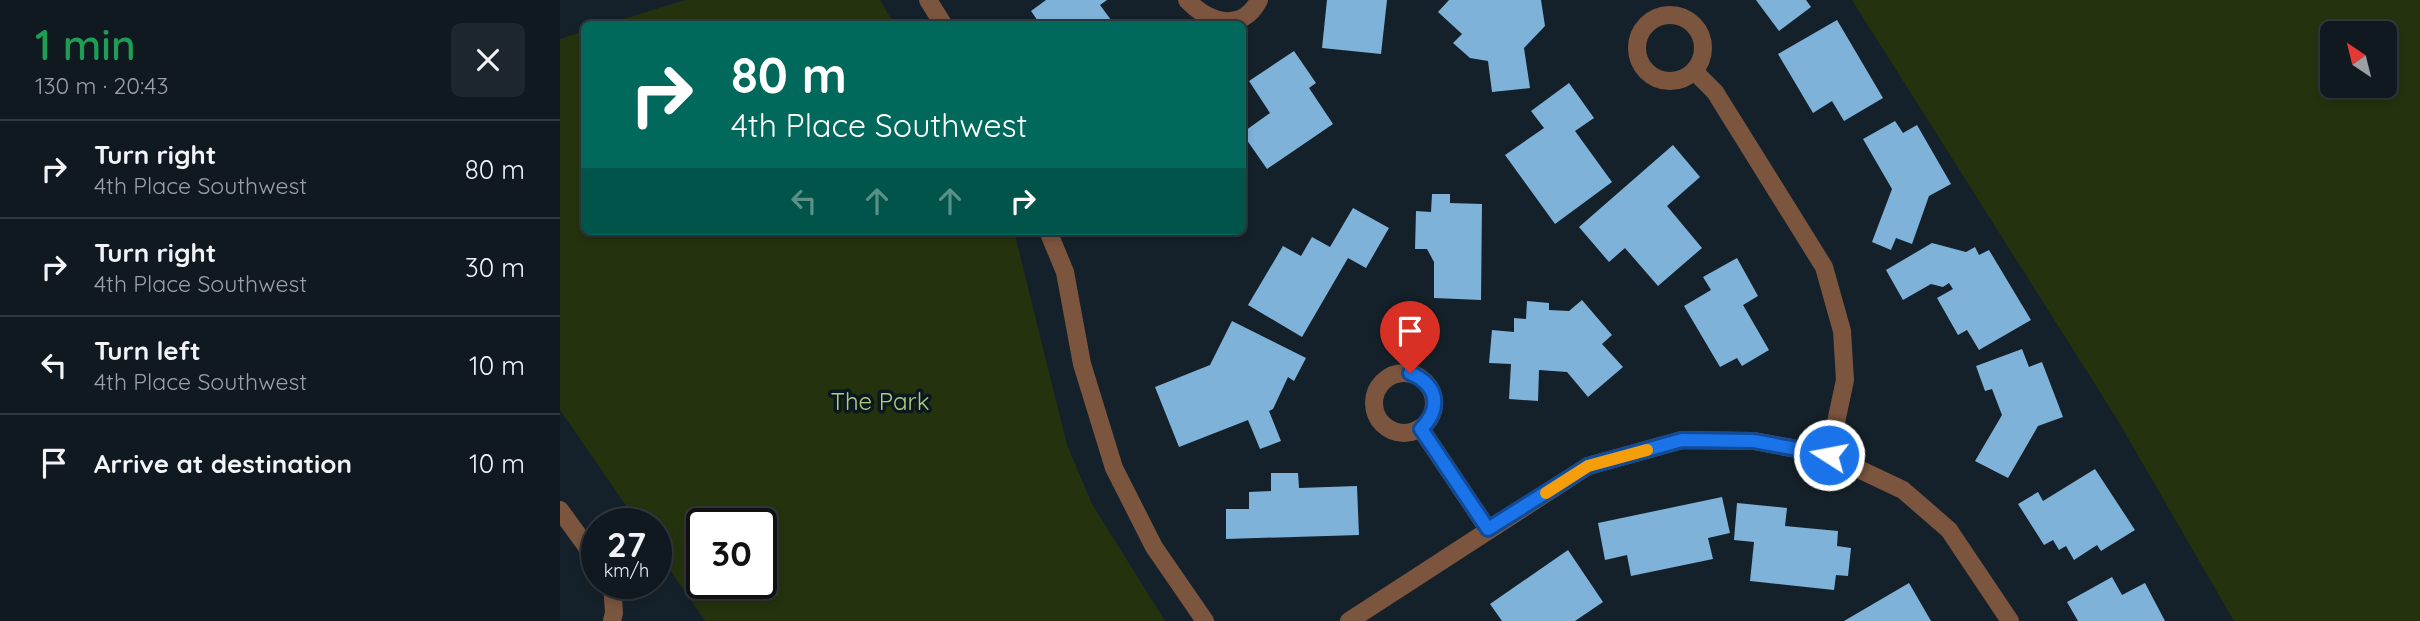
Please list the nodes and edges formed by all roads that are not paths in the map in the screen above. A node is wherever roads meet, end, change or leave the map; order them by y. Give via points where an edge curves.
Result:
1 (928, 0) edge
2 (1187, 0) edge
3 (1259, 0) edge
4 (941, 21) edge
5 (1219, 21) edge
6 (1231, 21) edge
7 (1694, 71) dead end
8 (1050, 235) edge
9 (1421, 429) dead end
10 (1829, 455) junction
11 (560, 510) edge
12 (1488, 529) junction
13 (581, 539) edge
14 (612, 599) edge
15 (613, 617) edge
16 (1205, 621) edge
17 (1349, 621) edge
18 (2010, 621) edge

1 - 4 street
2 - 5 street
3 - 6 street via 1241,19
7 - 10 street via 1715,92 1824,267 1842,331 1845,380
8 - 16 street via 1065,272 1082,364 1114,468 1154,547
9 - 12 street
10 - 12 street via 1754,441 1682,440 1588,466
10 - 18 street via 1903,490 1949,530
11 - 13 street
12 - 17 street
14 - 15 street

